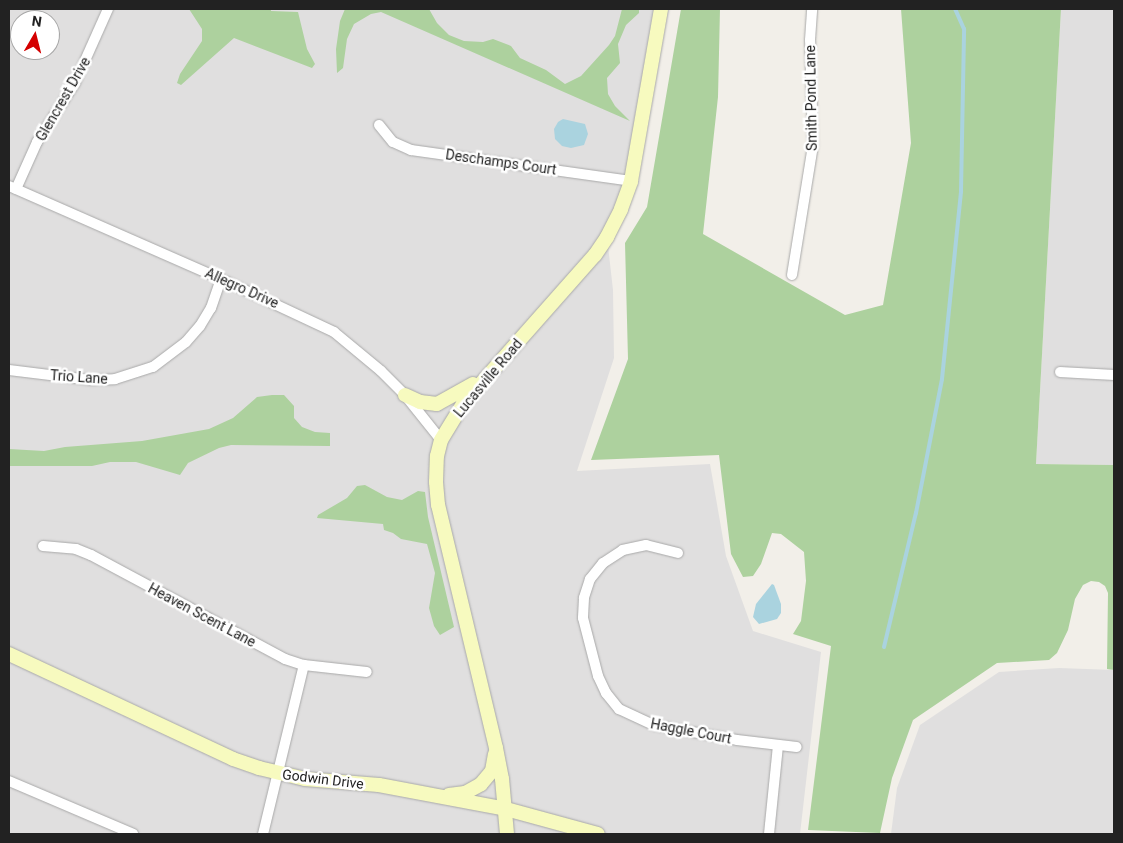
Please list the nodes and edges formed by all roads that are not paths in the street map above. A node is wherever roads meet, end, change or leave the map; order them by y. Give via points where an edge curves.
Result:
1 (108, 9) edge
2 (661, 9) edge
3 (812, 9) edge
4 (379, 125) dead end
5 (631, 181) junction
6 (12, 188) edge
7 (792, 275) dead end
8 (221, 279) junction
9 (9, 370) edge
10 (1060, 372) dead end
11 (1114, 375) edge
12 (486, 376) junction
13 (405, 395) junction
14 (441, 440) junction
15 (43, 546) dead end
16 (678, 553) dead end
17 (9, 654) edge
18 (304, 665) junction
19 (367, 672) dead end
20 (778, 745) junction
21 (797, 747) dead end
22 (496, 748) junction
23 (278, 774) junction
24 (9, 781) edge
25 (430, 795) junction
26 (506, 809) junction
27 (133, 834) edge
28 (263, 834) edge
29 (507, 834) edge
30 (598, 834) edge
31 (769, 834) edge

1 - 6 street, Glencrest Drive via 75,83
2 - 5 street, Lucasville Road
3 - 7 street, Smith Pond Lane via 813,145
4 - 5 street, Deschamps Court via 392,142 412,150
5 - 12 street, Lucasville Road via 608,237 595,255
6 - 8 street, Allegro Drive
8 - 9 street, Trio Lane via 200,326 186,342 153,367 115,379 91,380
8 - 13 street, Allegro Drive via 334,332 356,348
10 - 11 street
12 - 13 street via 437,404 420,402
12 - 14 street, Lucasville Road via 463,404
13 - 14 street, Allegro Drive
14 - 22 street, Lucasville Road via 436,464 438,506
15 - 18 street, Heaven Scent Lane via 76,549 90,555 266,649
16 - 20 street, Haggle Court via 646,545 623,550 603,563 590,579 584,598 583,618 598,676 606,693 619,709 653,725
17 - 23 street, Godwin Drive via 233,759
18 - 19 street, Heaven Scent Lane
18 - 23 street
20 - 21 street, Haggle Court
20 - 31 street
22 - 25 street via 492,772 477,787 460,794
22 - 26 street, Lucasville Road
23 - 25 street, Godwin Drive via 379,785
23 - 28 street
24 - 27 street
25 - 26 street, Godwin Drive
26 - 29 street, Lucasville Road
26 - 30 street, Godwin Drive

